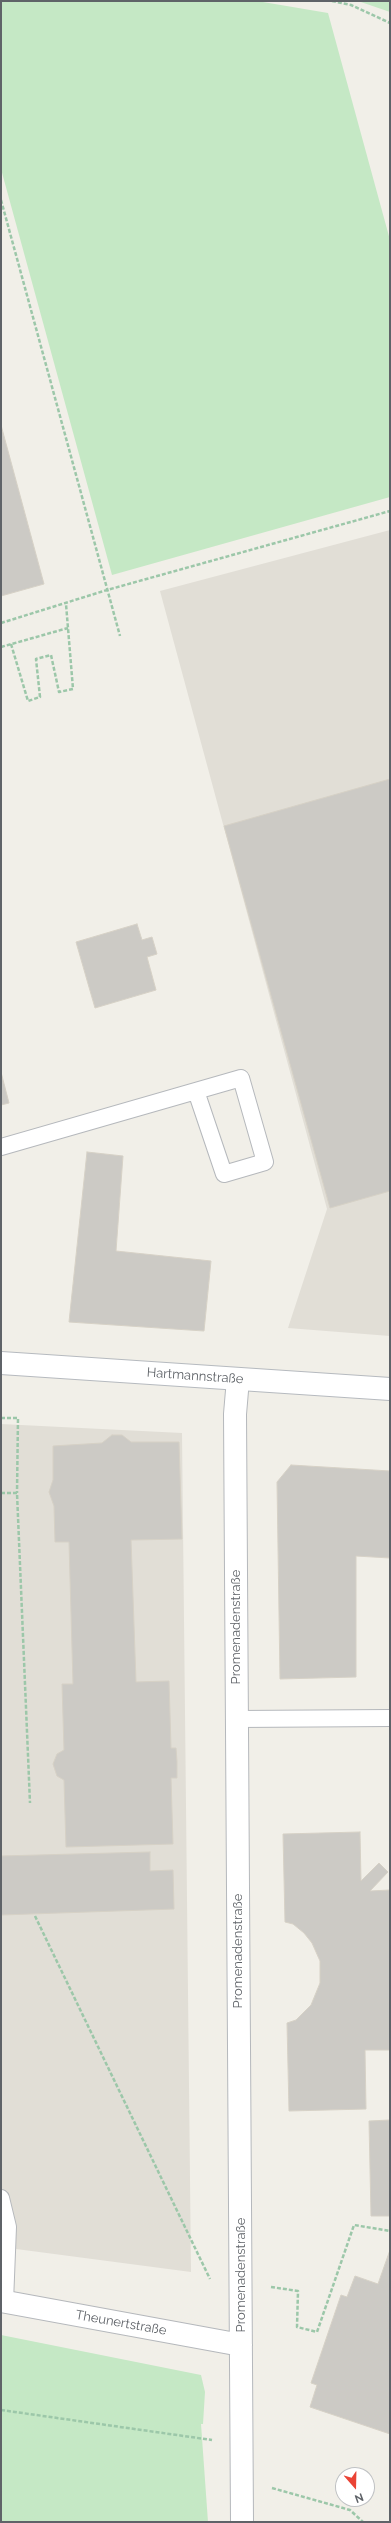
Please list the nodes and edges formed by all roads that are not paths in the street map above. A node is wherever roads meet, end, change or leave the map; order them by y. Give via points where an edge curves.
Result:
1 (196, 1092) junction
2 (1, 1147) edge
3 (1, 1363) edge
4 (238, 1379) junction
5 (390, 1389) edge
6 (390, 1718) edge
7 (237, 1719) junction
8 (1, 2198) edge
9 (3, 2302) edge
10 (241, 2345) junction
11 (242, 2522) edge

1 - 1 lane via 241,1078 265,1162 224,1174
1 - 2 lane
3 - 4 street, Hartmannstraße
4 - 5 street, Hartmannstraße
4 - 7 street, Promenadenstraße via 235,1414
6 - 7 lane
7 - 10 street, Promenadenstraße
8 - 9 lane via 8,2227
9 - 10 street, Theunertstraße
10 - 11 street, Promenadenstraße

